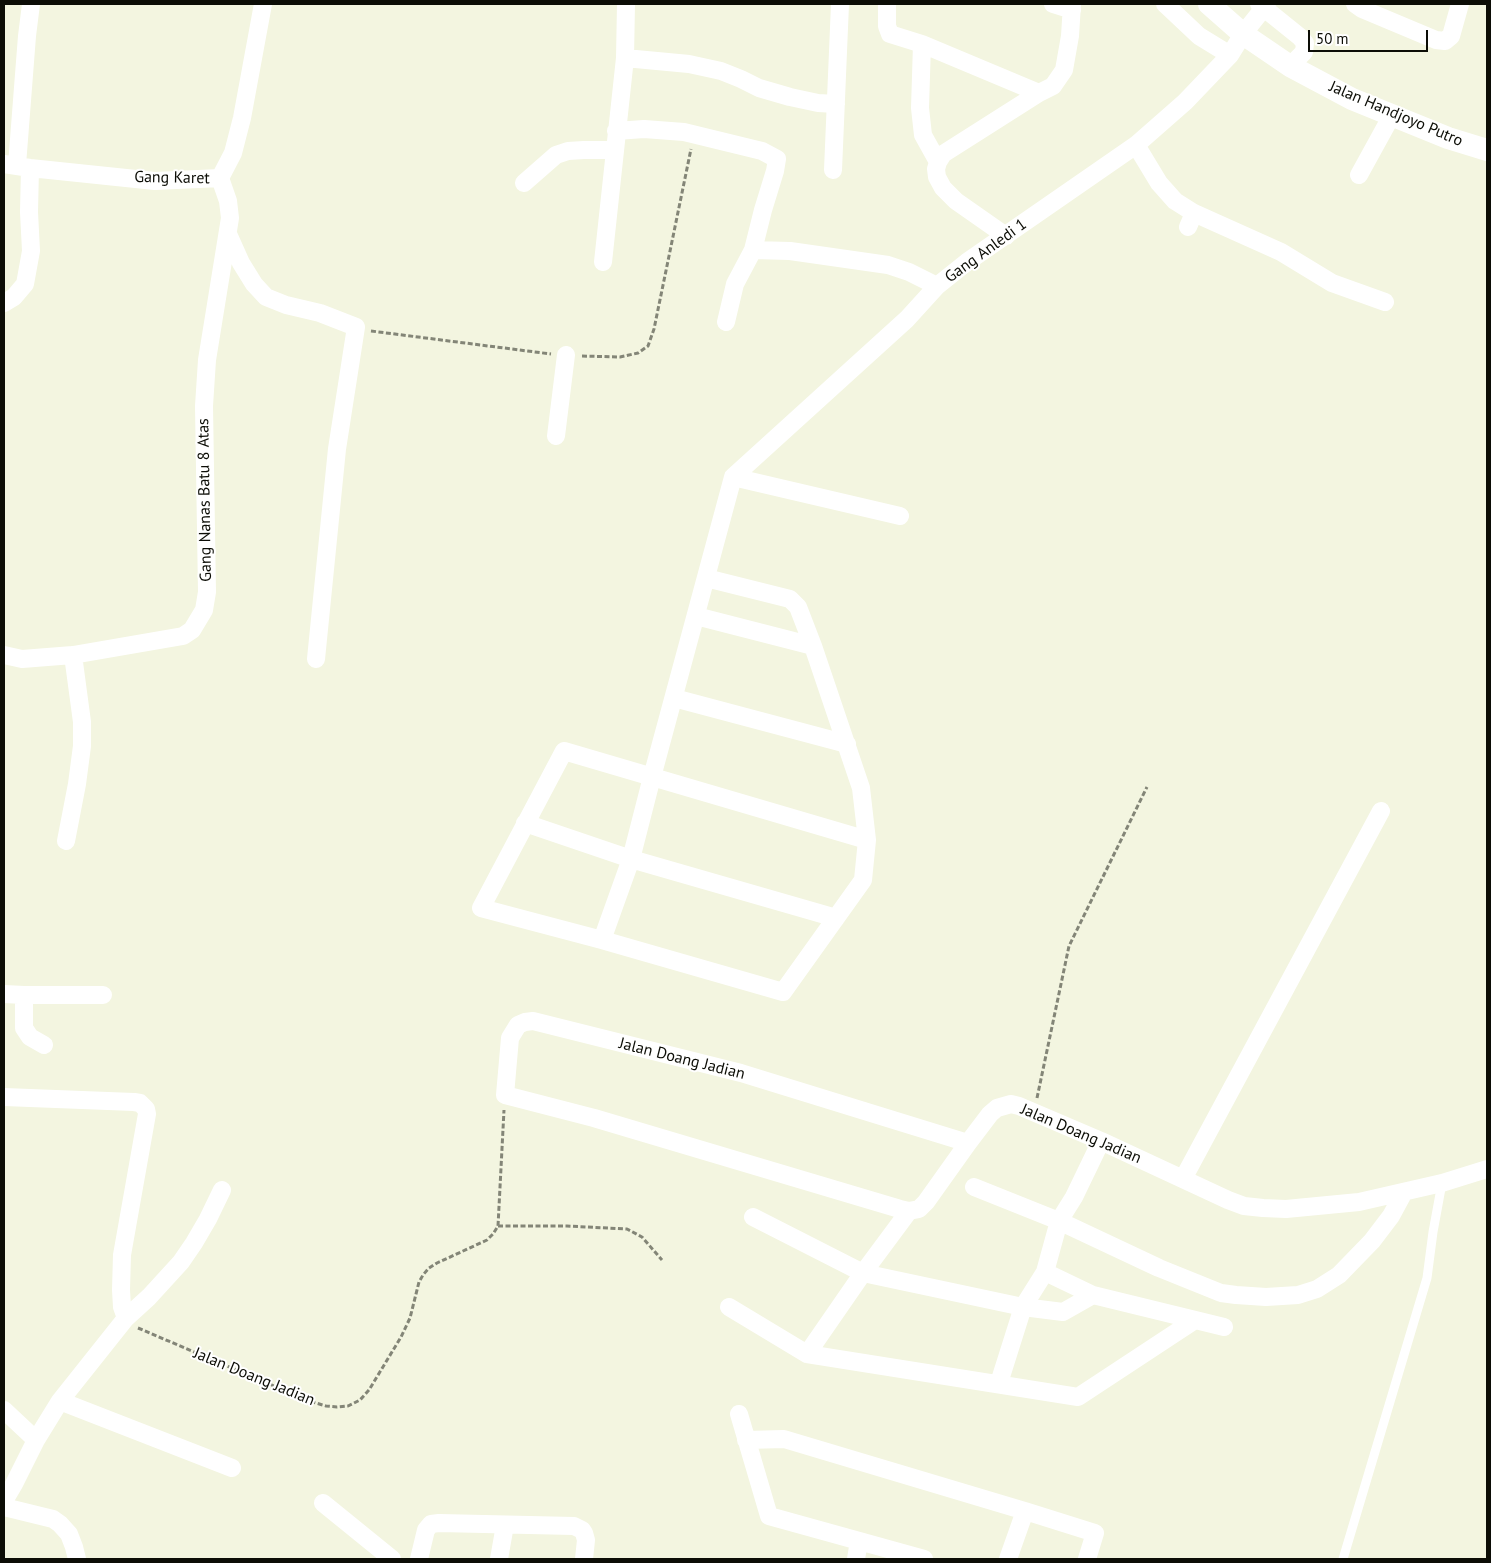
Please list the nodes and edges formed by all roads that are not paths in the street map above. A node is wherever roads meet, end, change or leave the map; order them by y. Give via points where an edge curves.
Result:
1 (31, 4) edge
2 (263, 4) edge
3 (626, 4) edge
4 (840, 4) edge
5 (887, 4) edge
6 (1053, 4) edge
7 (1165, 4) edge
8 (1209, 4) edge
9 (1460, 4) edge
10 (1264, 5) edge
11 (1361, 5) edge
12 (1072, 7) edge
13 (1243, 34) junction
14 (922, 44) junction
15 (1230, 55) junction
16 (625, 58) junction
17 (1290, 66) junction
18 (1039, 92) junction
19 (836, 104) junction
20 (1392, 115) junction
21 (616, 131) junction
22 (1136, 145) junction
23 (615, 150) junction
24 (1487, 150) edge
25 (938, 162) junction
26 (17, 166) edge
27 (833, 170) dead end
28 (1359, 175) dead end
29 (220, 178) junction
30 (524, 183) dead end
31 (228, 234) junction
32 (1006, 236) junction
33 (753, 250) junction
34 (603, 262) dead end
35 (937, 286) junction
36 (1385, 302) dead end
37 (4, 303) edge
38 (726, 322) dead end
39 (566, 355) road end
40 (556, 436) dead end
41 (734, 477) junction
42 (900, 516) dead end
43 (706, 578) junction
44 (696, 616) junction
45 (814, 646) junction
46 (4, 655) edge
47 (73, 656) junction
48 (316, 659) dead end
49 (674, 698) junction
50 (847, 744) junction
51 (652, 777) junction
52 (1381, 811) dead end
53 (525, 823) junction
54 (867, 840) junction
55 (66, 841) dead end
56 (631, 859) junction
57 (836, 918) junction
58 (602, 940) junction
59 (4, 994) edge
60 (104, 995) dead end
61 (24, 996) junction
62 (44, 1045) dead end
63 (4, 1097) edge
64 (1101, 1141) junction
65 (968, 1143) junction
66 (1487, 1169) edge
67 (1183, 1179) junction
68 (1442, 1183) junction
69 (974, 1187) dead end
70 (222, 1190) dead end
71 (1404, 1192) junction
72 (909, 1211) junction
73 (753, 1217) dead end
74 (1059, 1221) junction
75 (1045, 1272) junction
76 (863, 1273) junction
77 (1093, 1295) junction
78 (729, 1307) dead end
79 (1022, 1307) junction
80 (124, 1320) junction
81 (1194, 1320) junction
82 (1224, 1327) dead end
83 (807, 1354) junction
84 (999, 1383) junction
85 (60, 1401) junction
86 (4, 1410) edge
87 (739, 1414) dead end
88 (36, 1440) junction
89 (746, 1440) junction
90 (232, 1468) dead end
91 (4, 1500) edge
92 (323, 1503) dead end
93 (4, 1507) edge
94 (1025, 1511) junction
95 (505, 1525) junction
96 (859, 1541) junction
97 (77, 1559) edge
98 (392, 1559) edge
99 (419, 1559) edge
100 (499, 1559) edge
101 (584, 1559) edge
102 (856, 1559) edge
103 (924, 1559) edge
104 (1008, 1559) edge
105 (1087, 1559) edge
106 (1343, 1559) edge

1 - 26 street
2 - 29 street, Gang Karet via 242,118 233,153
3 - 16 street
4 - 19 street
5 - 14 street via 890,34
6 - 12 street
7 - 15 street via 1199,36
8 - 13 street, Jalan Handjoyo Putro
9 - 11 street via 1451,36 1444,41
10 - 13 street, Gang Anledi 1
10 - 17 street via 1305,43 1304,52
12 - 18 street via 1064,70 1053,86
13 - 15 street, Gang Anledi 1
13 - 17 street, Jalan Handjoyo Putro
14 - 18 street
14 - 25 street via 920,108 923,135
15 - 22 street, Gang Anledi 1 via 1185,102
16 - 19 street via 689,64 721,71 759,88 790,97
16 - 21 street
17 - 20 street, Jalan Handjoyo Putro via 1352,99
18 - 25 street via 943,154
19 - 27 street
20 - 24 street, Jalan Handjoyo Putro
20 - 28 street
21 - 23 street
21 - 33 street via 684,132 762,151 777,159
22 - 32 street, Gang Anledi 1
22 - 36 street via 1159,183 1191,220 1281,252 1332,283
23 - 30 street via 568,151 556,155
23 - 34 street
25 - 32 street via 937,177 943,188
26 - 29 street, Gang Karet via 155,180
26 - 37 street via 29,212 31,251 25,284
29 - 31 street, Gang Nanas Batu 8 Atas via 228,201
31 - 47 street, Gang Nanas Batu 8 Atas via 204,406 207,592 204,610 192,630 183,636
31 - 48 street via 241,263 266,297 356,327 337,449
32 - 35 street, Gang Anledi 1
33 - 35 street via 790,251 888,265
33 - 38 street via 735,284
35 - 41 street, Gang Anledi 1 via 907,319
39 - 40 street
41 - 42 street
41 - 43 street
43 - 44 street
43 - 45 street via 790,600 798,607
44 - 45 street
44 - 49 street
45 - 50 street
46 - 47 street, Gang Nanas Batu 8 Atas via 22,659
47 - 55 street via 82,730 77,784
49 - 50 street
49 - 51 street
50 - 54 street via 861,788
51 - 53 street via 564,751
51 - 54 street
51 - 56 street
52 - 67 street
53 - 56 street
53 - 58 street via 481,908
54 - 57 street via 863,880
56 - 57 street
56 - 58 street
57 - 58 street via 783,992
59 - 61 street
60 - 61 street
61 - 62 street via 24,1028 30,1037
63 - 80 street via 134,1102 146,1109 122,1255
64 - 65 street, Jalan Doang Jadian via 1011,1104 990,1114
64 - 67 street, Jalan Doang Jadian
64 - 74 street
65 - 72 street via 926,1202 919,1209
65 - 72 street, Jalan Doang Jadian via 741,1073 533,1021 518,1025 510,1038 505,1094
66 - 68 street, Jalan Doang Jadian
67 - 71 street, Jalan Doang Jadian via 1244,1206 1263,1208 1359,1202
68 - 71 street, Jalan Doang Jadian
68 - 106 lane via 1427,1278
69 - 74 street
70 - 80 street via 181,1262
71 - 74 street via 1372,1241 1340,1275 1317,1289 1266,1297 1221,1293
72 - 76 street
73 - 76 street
74 - 75 street
75 - 77 street
75 - 79 street
76 - 79 street
76 - 83 street
77 - 79 street via 1063,1312
77 - 81 street
78 - 83 street
79 - 84 street
80 - 85 street
81 - 82 street
81 - 84 street via 1078,1396
83 - 84 street
85 - 88 street
85 - 90 street
86 - 88 street
87 - 89 street
88 - 91 street
89 - 94 street via 784,1438
89 - 96 street via 769,1516
92 - 98 street
93 - 97 street via 53,1519 69,1534
94 - 104 street
94 - 105 street via 1095,1533
95 - 99 street via 431,1524 426,1530
95 - 100 street
95 - 101 street via 574,1526 584,1533
96 - 102 street
96 - 103 street

